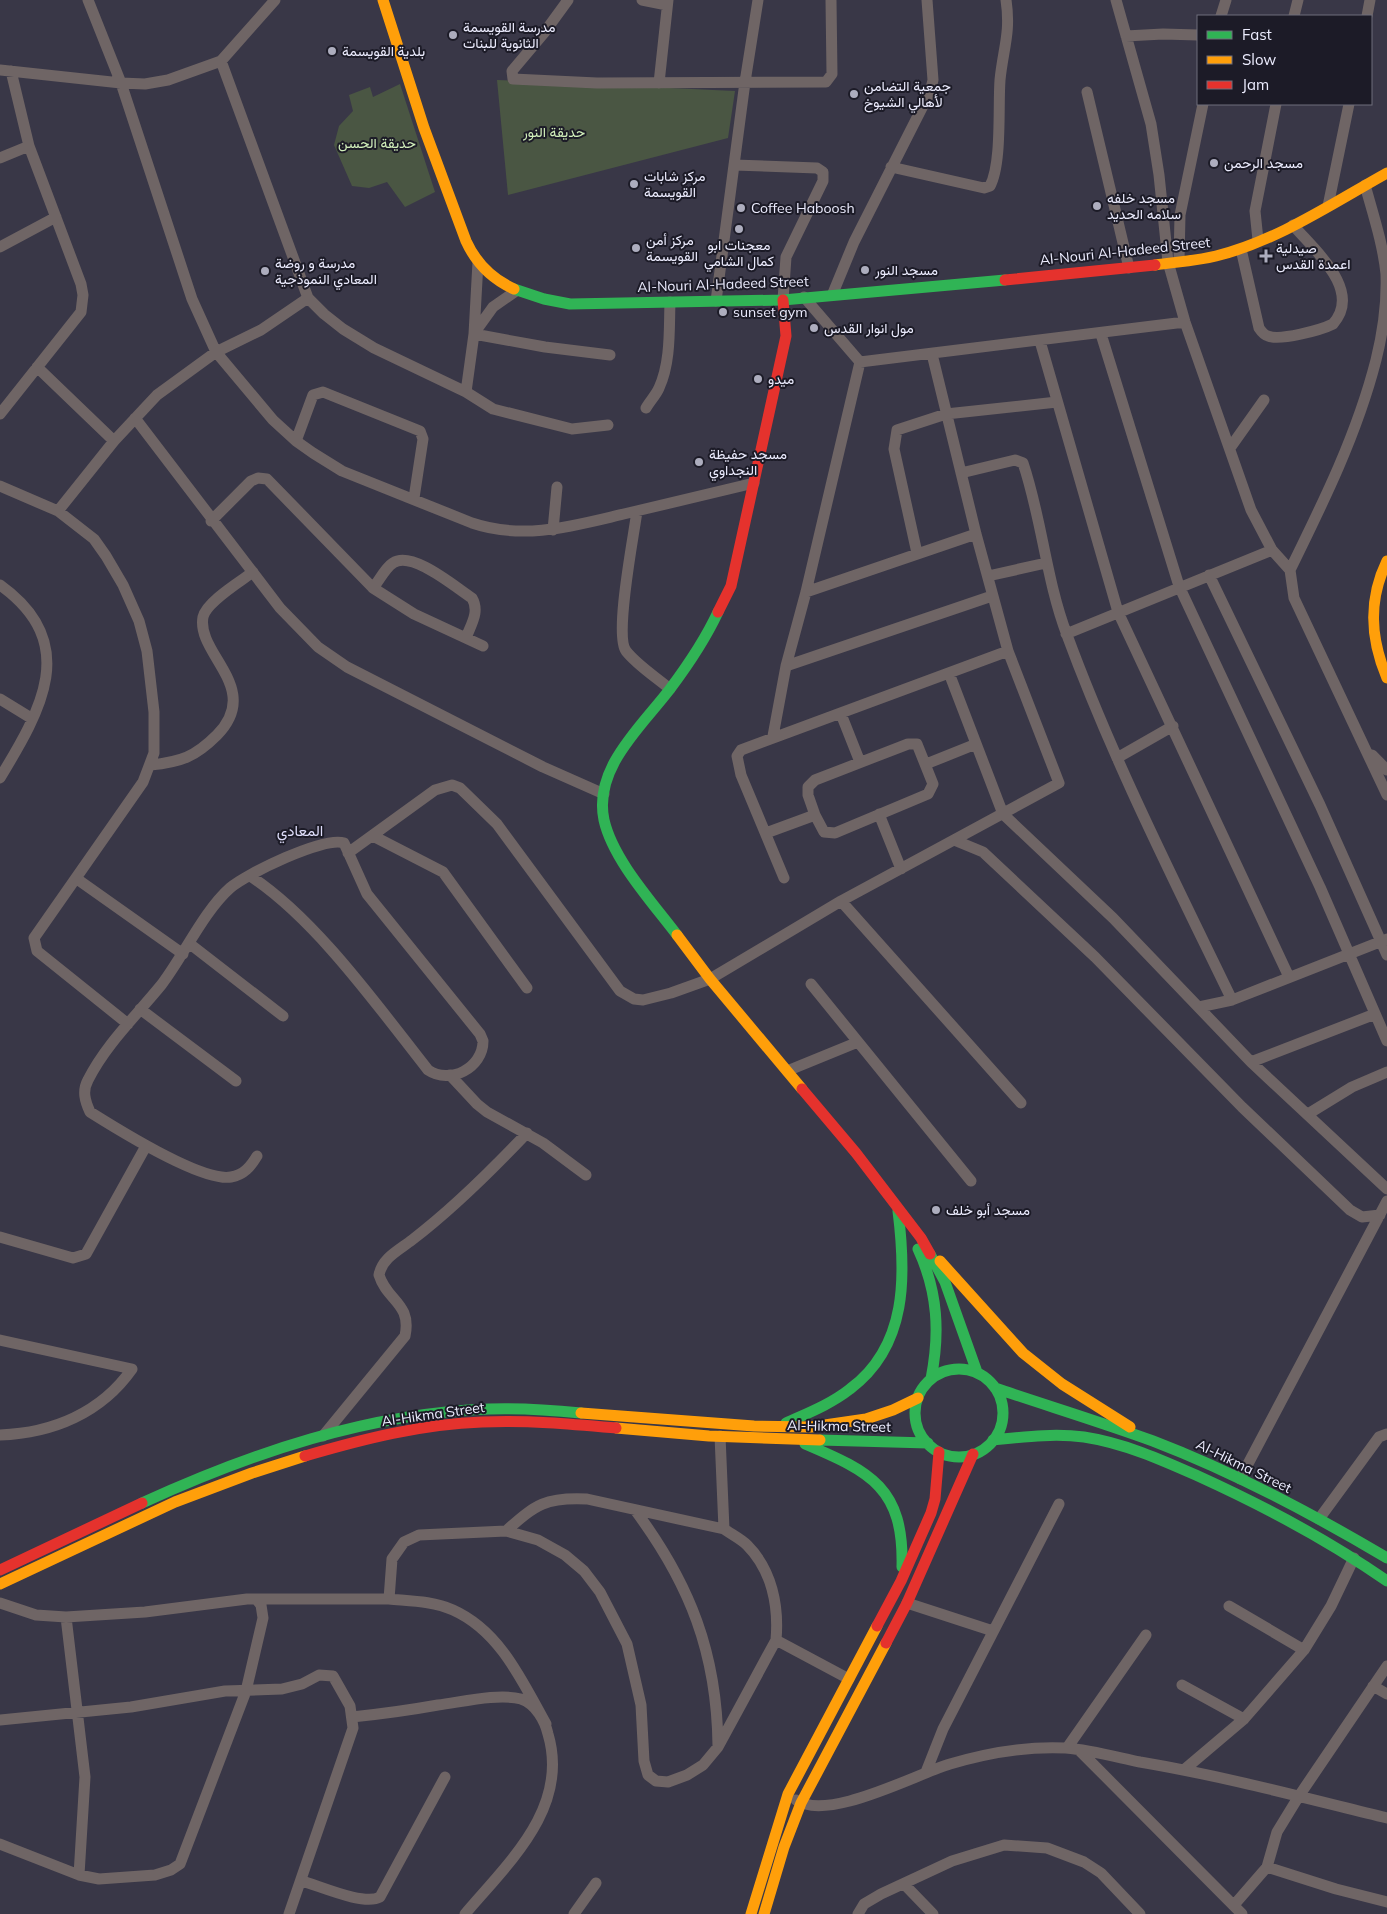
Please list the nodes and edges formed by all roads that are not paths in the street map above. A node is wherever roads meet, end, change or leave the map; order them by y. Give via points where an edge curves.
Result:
1 (88, 0) edge
2 (275, 0) edge
3 (383, 0) edge
4 (568, 0) edge
5 (642, 0) edge
6 (758, 0) edge
7 (832, 0) edge
8 (927, 0) edge
9 (1006, 0) edge
10 (1116, 0) edge
11 (1226, 0) edge
12 (1298, 0) edge
13 (1370, 0) edge
14 (667, 2) edge
15 (1222, 15) edge
16 (1294, 15) edge
17 (1367, 15) edge
18 (1197, 35) edge
19 (1126, 36) junction
20 (220, 61) junction
21 (5, 70) edge
22 (744, 82) junction
23 (121, 83) junction
24 (659, 83) junction
25 (1087, 92) dead end
26 (1203, 105) edge
27 (1276, 105) edge
28 (1348, 105) edge
29 (29, 146) junction
30 (0, 158) edge
31 (734, 165) junction
32 (891, 166) junction
33 (1387, 172) edge
34 (1365, 185) junction
35 (1328, 206) junction
36 (56, 217) junction
37 (1293, 225) junction
38 (1258, 240) junction
39 (0, 247) edge
40 (1241, 249) junction
41 (478, 262) junction
42 (1174, 262) junction
43 (1129, 268) junction
44 (516, 291) junction
45 (833, 293) junction
46 (308, 298) junction
47 (803, 298) junction
48 (778, 300) junction
49 (716, 301) junction
50 (670, 302) junction
51 (1185, 322) junction
52 (474, 334) junction
53 (1101, 334) junction
54 (786, 336) junction
55 (1040, 341) junction
56 (783, 350) junction
57 (216, 352) junction
58 (932, 354) junction
59 (610, 355) dead end
60 (860, 362) junction
61 (37, 368) junction
62 (466, 392) junction
63 (1264, 400) dead end
64 (1057, 402) junction
65 (646, 408) dead end
66 (0, 414) edge
67 (946, 414) junction
68 (135, 418) junction
69 (608, 425) dead end
70 (114, 441) junction
71 (296, 441) junction
72 (1230, 448) junction
73 (961, 473) junction
74 (754, 484) junction
75 (0, 486) edge
76 (557, 487) dead end
77 (414, 498) junction
78 (58, 511) junction
79 (637, 511) junction
80 (211, 521) junction
81 (553, 530) junction
82 (976, 534) junction
83 (1272, 550) junction
84 (917, 553) junction
85 (1387, 561) edge
86 (1046, 563) junction
87 (1290, 570) junction
88 (253, 572) junction
89 (1209, 575) junction
90 (988, 576) junction
91 (0, 586) edge
92 (1179, 586) junction
93 (373, 588) junction
94 (806, 592) junction
95 (992, 596) junction
96 (1118, 612) junction
97 (1066, 634) junction
98 (466, 638) junction
99 (483, 646) dead end
100 (1008, 651) junction
101 (786, 666) junction
102 (948, 673) junction
103 (1387, 678) edge
104 (670, 689) junction
105 (0, 699) edge
106 (841, 714) junction
107 (32, 718) junction
108 (1172, 726) junction
109 (773, 736) junction
110 (976, 744) junction
111 (1368, 751) junction
112 (1117, 758) junction
113 (860, 762) junction
114 (926, 764) junction
115 (150, 765) junction
116 (1387, 770) edge
117 (0, 778) edge
118 (604, 794) junction
119 (1387, 795) edge
120 (879, 814) junction
121 (1003, 814) junction
122 (815, 815) junction
123 (766, 833) junction
124 (373, 836) junction
125 (954, 840) junction
126 (348, 853) junction
127 (901, 869) junction
128 (250, 876) junction
129 (784, 878) dead end
130 (77, 879) junction
131 (841, 901) junction
132 (1384, 940) edge
133 (190, 944) junction
134 (183, 954) junction
135 (1349, 955) junction
136 (1387, 955) edge
137 (1289, 977) junction
138 (710, 979) junction
139 (811, 984) dead end
140 (527, 988) dead end
141 (1232, 1000) junction
142 (1200, 1007) junction
143 (140, 1009) junction
144 (1375, 1014) junction
145 (283, 1016) dead end
146 (128, 1024) junction
147 (1387, 1040) edge
148 (858, 1042) junction
149 (1251, 1062) junction
150 (787, 1071) junction
151 (1387, 1072) edge
152 (450, 1075) junction
153 (236, 1081) dead end
154 (1021, 1103) dead end
155 (1308, 1114) junction
156 (527, 1133) junction
157 (146, 1146) junction
158 (257, 1156) dead end
159 (586, 1175) dead end
160 (971, 1181) dead end
161 (1387, 1189) edge
162 (890, 1197) junction
163 (1387, 1201) edge
164 (898, 1211) junction
165 (1380, 1215) junction
166 (0, 1237) edge
167 (920, 1238) junction
168 (0, 1340) edge
169 (977, 1372) junction
170 (931, 1379) junction
171 (995, 1388) junction
172 (918, 1398) junction
173 (774, 1427) junction
174 (1387, 1434) edge
175 (0, 1435) edge
176 (323, 1436) junction
177 (720, 1436) junction
178 (796, 1440) junction
179 (993, 1440) junction
180 (1152, 1441) junction
181 (928, 1443) junction
182 (939, 1452) junction
183 (973, 1454) junction
184 (1240, 1479) junction
185 (1059, 1504) dead end
186 (635, 1510) junction
187 (1319, 1519) junction
188 (724, 1529) junction
189 (506, 1531) junction
190 (1354, 1558) junction
191 (1387, 1558) edge
192 (0, 1570) edge
193 (901, 1581) junction
194 (1387, 1581) edge
195 (0, 1584) edge
196 (389, 1599) junction
197 (256, 1600) junction
198 (0, 1603) edge
199 (907, 1603) junction
200 (1229, 1606) dead end
201 (66, 1618) junction
202 (993, 1632) junction
203 (1146, 1635) dead end
204 (776, 1640) junction
205 (1304, 1650) junction
206 (1387, 1666) edge
207 (849, 1679) junction
208 (1182, 1685) dead end
209 (1373, 1686) junction
210 (246, 1691) junction
211 (1387, 1694) edge
212 (77, 1712) junction
213 (352, 1717) junction
214 (1244, 1719) junction
215 (0, 1720) edge
216 (546, 1724) junction
217 (718, 1747) junction
218 (1067, 1748) junction
219 (1080, 1751) junction
220 (1185, 1769) junction
221 (926, 1772) junction
222 (445, 1777) dead end
223 (788, 1794) junction
224 (1299, 1796) junction
225 (801, 1803) junction
226 (1387, 1818) edge
227 (0, 1844) edge
228 (1266, 1867) junction
229 (79, 1875) junction
230 (302, 1881) junction
231 (596, 1883) dead end
232 (904, 1884) junction
233 (1387, 1902) edge
234 (1238, 1910) edge
235 (289, 1914) edge
236 (465, 1914) edge
237 (574, 1914) edge
238 (751, 1914) edge
239 (764, 1914) edge
240 (858, 1914) edge
241 (933, 1914) edge
242 (1140, 1914) edge

1 - 23 street
2 - 20 street
3 - 41 street, Al-Nouri Al-Hadeed Street via 443,182
4 - 24 street via 512,71 514,79
5 - 14 street
6 - 22 street
7 - 22 street via 830,80
8 - 32 street via 932,86
9 - 32 street via 1008,37 1001,69 998,139 990,186 984,188
10 - 19 street
11 - 15 street
12 - 16 street
13 - 17 street
14 - 24 street
18 - 19 street
19 - 42 street via 1151,124
20 - 23 street via 168,80 145,84
20 - 46 street
21 - 23 street
21 - 29 street
22 - 24 street
22 - 31 street
23 - 57 street via 192,299
25 - 43 street
26 - 42 street via 1180,215
27 - 38 street via 1256,202
28 - 35 street
29 - 30 street
29 - 36 street
31 - 48 street via 817,168 823,172 823,181 786,258
31 - 49 street
32 - 45 street
33 - 34 street, Al-Nouri Al-Hadeed Street
34 - 35 street, Al-Nouri Al-Hadeed Street
34 - 87 street via 1383,252 1386,275 1384,325 1369,386 1348,448
35 - 37 street, Al-Nouri Al-Hadeed Street
36 - 39 street
36 - 61 street via 81,284 83,303 81,312
37 - 38 street, Al-Nouri Al-Hadeed Street
37 - 40 street via 1341,285 1342,309 1338,319 1327,327 1279,337 1262,333
38 - 40 street, Al-Nouri Al-Hadeed Street
40 - 42 street, Al-Nouri Al-Hadeed Street via 1214,257
41 - 44 street, Al-Nouri Al-Hadeed Street
41 - 52 street
42 - 43 street, Al-Nouri Al-Hadeed Street
42 - 51 street
43 - 45 street, Al-Nouri Al-Hadeed Street
44 - 50 street, Al-Nouri Al-Hadeed Street via 570,304
44 - 52 street via 493,306
45 - 47 street, Al-Nouri Al-Hadeed Street
46 - 57 street via 261,330
46 - 62 street via 343,329 374,348
47 - 48 street, Al-Nouri Al-Hadeed Street
47 - 54 street
47 - 60 street
48 - 49 street, Al-Nouri Al-Hadeed Street
48 - 54 street
48 - 56 street via 777,338
49 - 50 street, Al-Nouri Al-Hadeed Street
50 - 65 street via 664,374
51 - 53 street
51 - 72 street
52 - 59 street
52 - 62 street
53 - 55 street
53 - 92 street
54 - 56 street
55 - 58 street
55 - 64 street
56 - 74 street
57 - 68 street via 164,389
57 - 71 street via 252,397
58 - 60 street
58 - 67 street
60 - 94 street
61 - 66 street
61 - 70 street
62 - 69 street via 493,409 530,420 572,428
63 - 72 street
64 - 67 street
64 - 96 street
67 - 73 street
67 - 84 street via 897,430 895,436 894,449
68 - 70 street
68 - 80 street
70 - 78 street
71 - 77 street via 342,471
71 - 77 street via 313,395 323,392 420,432 423,439
72 - 83 street via 1251,510
73 - 82 street
73 - 86 street via 1022,461
74 - 79 street
74 - 104 street via 731,586 723,606 705,640
75 - 78 street
76 - 81 street
77 - 81 street via 490,530
78 - 115 street via 85,531 102,551 123,585 139,621 147,651 154,712 154,752
79 - 81 street
79 - 104 street via 622,619 622,641 625,650
80 - 88 street
80 - 93 street via 251,481 268,479
82 - 84 street
82 - 90 street
83 - 87 street
83 - 89 street
84 - 94 street
85 - 103 street via 1375,590 1372,636
86 - 90 street
86 - 97 street
87 - 111 street via 1294,598
88 - 115 street via 218,598 202,618 207,639 231,685 232,704 226,726 194,755 176,762
88 - 118 street via 280,608 330,657 543,767
89 - 92 street
89 - 132 street
90 - 95 street
91 - 107 street via 25,606 35,619 44,645 48,663 46,687
92 - 96 street
92 - 135 street
93 - 98 street via 414,614
93 - 98 street via 393,563 417,562 472,598 476,612
94 - 101 street
95 - 100 street
95 - 101 street
96 - 97 street
96 - 108 street
97 - 112 street
98 - 99 street
100 - 102 street
100 - 121 street via 1059,783
101 - 109 street
102 - 106 street
102 - 110 street
104 - 118 street via 619,752
105 - 107 street
106 - 109 street
106 - 113 street
107 - 117 street
108 - 112 street
108 - 137 street
109 - 123 street via 747,746 737,756 741,775
110 - 114 street
110 - 121 street
111 - 116 street
111 - 119 street
112 - 141 street
113 - 114 street via 914,743 920,748
113 - 122 street via 811,783 808,795
114 - 120 street via 933,784 928,794
115 - 130 street via 143,782
118 - 138 street via 604,820 616,850
120 - 122 street via 831,834 822,831
120 - 127 street
121 - 125 street
121 - 142 street via 1113,918
122 - 123 street
123 - 129 street
124 - 126 street
124 - 138 street via 435,790 456,786 497,824 610,978 627,996 643,1000 654,998
124 - 140 street via 443,872
125 - 127 street
125 - 165 street via 983,852 1088,950 1242,1107 1350,1210 1362,1217
126 - 128 street via 342,842 323,843
126 - 152 street via 367,894 480,1034 483,1041 477,1062
127 - 131 street
128 - 133 street via 224,894
128 - 152 street via 273,891 328,948 428,1070 435,1075
130 - 134 street
130 - 146 street via 34,938 34,948
131 - 138 street
131 - 154 street
132 - 135 street
132 - 136 street
133 - 134 street
133 - 145 street
134 - 143 street
135 - 137 street
135 - 144 street
137 - 141 street
138 - 150 street
139 - 148 street
141 - 142 street
142 - 149 street
143 - 146 street
143 - 153 street
144 - 147 street
144 - 149 street
146 - 157 street via 88,1081 85,1099 90,1112
148 - 150 street
148 - 160 street
149 - 155 street
150 - 162 street
151 - 155 street via 1352,1087
152 - 156 street via 477,1104
155 - 161 street
156 - 159 street
156 - 176 street via 438,1220 383,1262 379,1275 406,1314 405,1336
157 - 158 street via 221,1177 231,1177 247,1170
157 - 166 street via 86,1254 72,1258
162 - 164 street
162 - 167 street
163 - 165 street
164 - 170 street via 920,1253 934,1291 938,1328
164 - 173 street via 904,1256 902,1298 896,1327 879,1360 842,1398
165 - 184 street
167 - 169 street via 945,1282
167 - 180 street via 1023,1353 1062,1384
168 - 175 street via 132,1369 111,1394 79,1416 52,1426
169 - 170 street via 953,1369
169 - 171 street
170 - 172 street
171 - 179 street via 1003,1410 1001,1426
171 - 180 street, Al-Hikma Street
172 - 173 street, Al-Hikma Street via 865,1421
172 - 181 street via 917,1422
173 - 176 street, Al-Hikma Street via 501,1409 397,1420
174 - 187 street via 1379,1437
176 - 192 street, Al-Hikma Street via 246,1461 144,1502
177 - 178 street, Al-Hikma Street
177 - 188 street
177 - 195 street, Al-Hikma Street via 518,1420 452,1424 386,1435 297,1460 170,1504 42,1567
178 - 181 street, Al-Hikma Street
178 - 193 street via 861,1471 884,1490 899,1514 904,1537
179 - 183 street
179 - 190 street, Al-Hikma Street via 1084,1437 1158,1459 1290,1520
180 - 184 street, Al-Hikma Street
181 - 182 street
182 - 183 street via 957,1456
182 - 193 street via 931,1513
183 - 199 street
184 - 187 street, Al-Hikma Street
185 - 202 street
186 - 188 street
186 - 189 street via 587,1498 565,1498 532,1508
186 - 217 street via 676,1572 703,1637 718,1712
187 - 191 street, Al-Hikma Street
188 - 204 street via 747,1545 762,1566 773,1591 778,1616
189 - 196 street via 419,1535 404,1542 392,1559
189 - 217 street via 538,1540 565,1555 584,1571 600,1592 627,1644 636,1676 648,1774 656,1781 668,1782 687,1775 703,1764
190 - 194 street, Al-Hikma Street
190 - 205 street via 1332,1606
193 - 207 street
196 - 197 street
196 - 216 street via 438,1605 477,1625 498,1644
197 - 201 street
197 - 210 street via 261,1605 263,1618
198 - 201 street via 36,1615
199 - 202 street
199 - 225 street
200 - 205 street
201 - 212 street
202 - 221 street via 943,1729
203 - 218 street
204 - 207 street
204 - 217 street
205 - 214 street
206 - 209 street
207 - 223 street
208 - 214 street
209 - 211 street
209 - 224 street
210 - 212 street
210 - 213 street via 282,1690 319,1674 329,1674 339,1683
210 - 229 street via 180,1864 155,1875 112,1880
212 - 215 street
212 - 229 street via 85,1777
213 - 216 street via 511,1698 523,1700 534,1708
213 - 230 street via 352,1728
214 - 220 street
216 - 236 street via 554,1766 538,1820 525,1845
218 - 219 street
218 - 221 street via 1002,1752
219 - 220 street
219 - 234 street
220 - 224 street
221 - 225 street via 854,1802
222 - 230 street via 380,1897 371,1900 358,1898
223 - 225 street
223 - 238 street
224 - 226 street
224 - 228 street via 1278,1832
225 - 239 street via 781,1855
227 - 229 street
228 - 233 street
228 - 234 street
230 - 235 street
231 - 237 street
232 - 240 street via 864,1904
232 - 241 street
232 - 242 street via 976,1852 1004,1845 1047,1848 1066,1854 1101,1873

